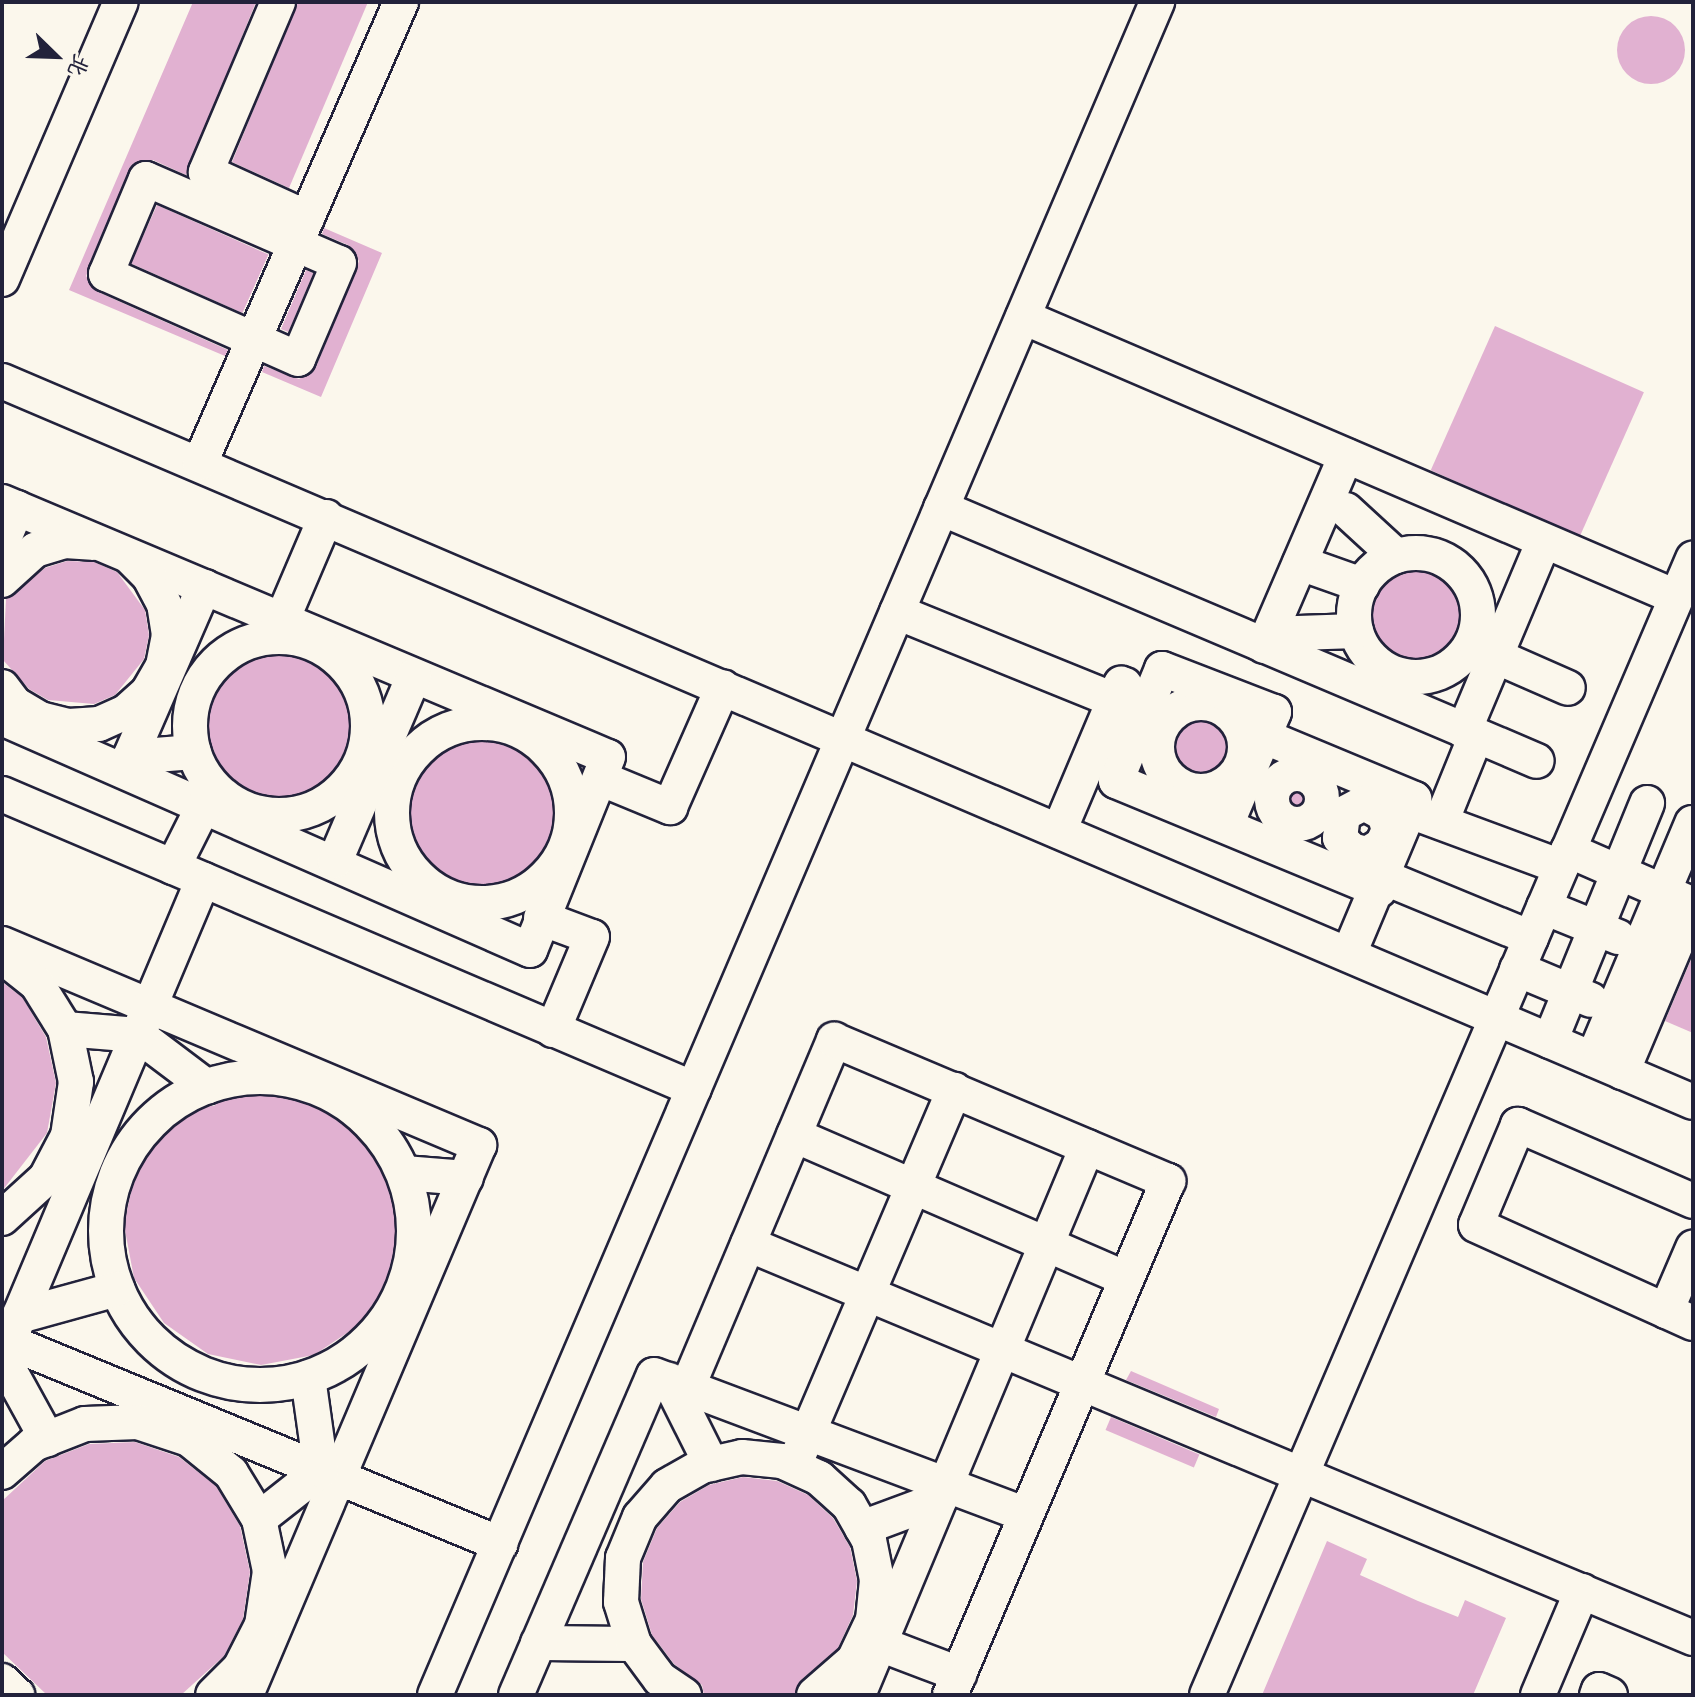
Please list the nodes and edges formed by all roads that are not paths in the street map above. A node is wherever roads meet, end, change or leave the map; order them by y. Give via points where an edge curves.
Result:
1 (121, 2) edge
2 (278, 2) edge
3 (401, 2) edge
4 (1157, 2) edge
5 (302, 230) junction
6 (2, 279) edge
7 (1023, 317) junction
8 (254, 339) junction
9 (2, 381) edge
10 (1346, 456) junction
11 (200, 463) junction
12 (941, 508) junction
13 (1346, 510) dead end
14 (9, 517) edge
15 (326, 517) junction
16 (1544, 541) junction
17 (47, 546) junction
18 (114, 549) junction
19 (1396, 556) junction
20 (1693, 559) edge
21 (1300, 563) junction
22 (2, 580) edge
23 (1362, 585) junction
24 (208, 591) junction
25 (1522, 593) junction
26 (1676, 597) junction
27 (1477, 601) junction
28 (164, 604) junction
29 (897, 612) junction
30 (282, 620) junction
31 (1356, 631) junction
32 (251, 640) junction
33 (1267, 640) junction
34 (1483, 651) junction
35 (166, 668) junction
36 (1440, 673) junction
37 (417, 681) junction
38 (1385, 683) junction
39 (201, 684) junction
40 (2, 687) edge
41 (723, 687) junction
42 (1568, 688) dead end
43 (365, 700) junction
44 (1114, 700) junction
45 (1153, 706) junction
46 (2, 718) edge
47 (99, 724) junction
48 (463, 725) junction
49 (38, 726) junction
50 (530, 730) junction
51 (1464, 731) junction
52 (843, 739) junction
53 (194, 752) junction
54 (1537, 761) dead end
55 (122, 765) junction
56 (380, 765) junction
57 (561, 769) junction
58 (603, 773) junction
59 (1598, 782) junction
60 (2, 794) edge
61 (1197, 798) junction
62 (1316, 799) junction
63 (1647, 803) junction
64 (204, 805) junction
65 (311, 809) junction
66 (1693, 823) edge
67 (1059, 831) junction
68 (395, 837) junction
69 (571, 844) junction
70 (332, 856) junction
71 (1564, 858) junction
72 (1619, 872) junction
73 (188, 874) junction
74 (1683, 900) edge
75 (447, 904) junction
76 (1544, 907) junction
77 (536, 914) junction
78 (1596, 928) junction
79 (1531, 938) junction
80 (2, 944) edge
81 (1655, 952) junction
82 (1349, 954) junction
83 (2, 956) edge
84 (1517, 969) junction
85 (1570, 991) junction
86 (1629, 1016) junction
87 (1496, 1018) junction
88 (143, 1022) junction
89 (65, 1029) junction
90 (553, 1030) junction
91 (1550, 1041) junction
92 (1608, 1065) junction
93 (207, 1087) junction
94 (694, 1089) junction
95 (954, 1090) junction
96 (1693, 1102) edge
97 (794, 1135) junction
98 (1087, 1147) junction
99 (74, 1152) junction
100 (120, 1169) junction
101 (404, 1173) junction
102 (466, 1178) junction
103 (913, 1186) junction
104 (1693, 1201) edge
105 (2, 1218) edge
106 (748, 1244) junction
107 (1047, 1245) junction
108 (1693, 1248) edge
109 (1126, 1279) junction
110 (117, 1289) junction
111 (866, 1292) junction
112 (408, 1294) junction
113 (1680, 1317) edge
114 (7, 1342) edge
115 (1003, 1349) junction
116 (308, 1378) junction
117 (213, 1379) junction
118 (1084, 1380) junction
119 (678, 1383) junction
120 (193, 1429) junction
121 (805, 1433) junction
122 (47, 1439) junction
123 (711, 1464) junction
124 (796, 1467) junction
125 (2, 1472) edge
126 (1302, 1472) junction
127 (330, 1474) junction
128 (943, 1492) junction
129 (597, 1506) junction
130 (1026, 1515) junction
131 (259, 1519) junction
132 (638, 1522) junction
133 (862, 1528) junction
134 (500, 1544) junction
135 (1582, 1591) junction
136 (1693, 1638) edge
137 (262, 1639) junction
138 (538, 1643) junction
139 (634, 1644) junction
140 (880, 1644) junction
141 (2, 1681) edge
142 (954, 1684) edge
143 (532, 1692) edge
144 (17, 1695) edge
145 (213, 1695) edge
146 (246, 1695) edge
147 (435, 1695) edge
148 (684, 1695) edge
149 (814, 1695) edge
150 (858, 1695) edge
151 (1207, 1695) edge
152 (1538, 1695) edge
153 (1597, 1695) edge
154 (1610, 1695) edge

1 - 6 street
2 - 5 street via 206,172
3 - 5 street
4 - 7 street
5 - 8 street
5 - 8 street via 339,263 298,359
5 - 8 street via 146,179 106,274
7 - 10 street
7 - 12 street
8 - 11 street
9 - 11 street
10 - 16 street
10 - 21 street
11 - 15 street
12 - 29 street
12 - 33 street
13 - 19 street
14 - 17 street
14 - 18 street
15 - 30 street
15 - 41 street
16 - 25 street
16 - 26 street
17 - 18 street via 65,541
17 - 22 street via 9,569
18 - 24 street
18 - 28 street via 149,576
19 - 23 street via 1378,566
19 - 27 street via 1427,554 1455,566
20 - 26 street
21 - 23 street
21 - 33 street
23 - 31 street via 1355,600
24 - 28 street
24 - 30 street
24 - 32 street
24 - 35 street
25 - 27 street
25 - 34 street
26 - 59 street
27 - 34 street
28 - 35 street via 169,635
29 - 44 street
29 - 52 street
30 - 37 street
31 - 33 street
31 - 38 street
32 - 39 street via 224,655
32 - 43 street via 307,640 333,654 353,674
33 - 38 street
34 - 36 street
34 - 42 street
34 - 51 street
35 - 39 street
35 - 47 street via 126,712
35 - 55 street
36 - 38 street
36 - 51 street
37 - 43 street
37 - 48 street
37 - 50 street
37 - 56 street
38 - 51 street
39 - 53 street via 191,705
40 - 49 street
41 - 52 street
41 - 58 street via 670,807
43 - 56 street
44 - 45 street via 1121,684
44 - 67 street
45 - 61 street
45 - 61 street via 1116,781
45 - 62 street
45 - 62 street via 1162,669
46 - 49 street
47 - 49 street
47 - 55 street
48 - 50 street via 499,723
48 - 56 street
49 - 55 street
50 - 57 street
50 - 58 street via 608,757
51 - 54 street
51 - 62 street
52 - 67 street
52 - 94 street
53 - 55 street
53 - 65 street via 214,790 239,807 268,816
55 - 64 street
56 - 65 street
56 - 68 street
56 - 70 street
57 - 58 street
57 - 69 street via 573,812
58 - 69 street
59 - 63 street
59 - 71 street
60 - 73 street
61 - 62 street
61 - 62 street
62 - 71 street
62 - 79 street
62 - 82 street
63 - 66 street
63 - 72 street
64 - 70 street
64 - 73 street
65 - 70 street
66 - 74 street
67 - 82 street
68 - 70 street
68 - 75 street via 405,861
69 - 77 street
70 - 75 street
71 - 72 street
71 - 76 street
72 - 74 street
72 - 78 street
73 - 88 street
73 - 90 street
74 - 81 street
75 - 77 street via 506,901
75 - 77 street via 530,950
76 - 78 street
76 - 79 street
77 - 90 street via 592,937
78 - 81 street
78 - 85 street
79 - 84 street
80 - 88 street
81 - 86 street
82 - 87 street
83 - 89 street via 37,984
84 - 85 street
84 - 87 street
85 - 86 street
85 - 91 street
86 - 92 street
87 - 91 street
87 - 126 street
88 - 89 street
88 - 93 street
88 - 99 street
88 - 102 street via 479,1145
89 - 99 street via 76,1082
90 - 94 street
91 - 92 street
92 - 96 street
93 - 100 street via 179,1098 139,1134
93 - 101 street via 229,1079 283,1077 334,1094 376,1127
94 - 134 street
95 - 97 street via 834,1040
95 - 98 street
95 - 103 street
97 - 103 street
97 - 106 street
98 - 107 street
98 - 109 street via 1168,1181
99 - 100 street
99 - 105 street
99 - 114 street
100 - 110 street via 105,1234
101 - 102 street
101 - 112 street via 415,1226
102 - 112 street
103 - 107 street
103 - 111 street
104 - 113 street via 1518,1125 1476,1225
106 - 111 street
106 - 119 street
107 - 109 street
107 - 115 street
108 - 113 street
109 - 118 street
110 - 114 street
110 - 117 street via 136,1324 170,1358
111 - 115 street
111 - 121 street
112 - 116 street via 351,1356
112 - 127 street
114 - 120 street
114 - 122 street
115 - 118 street
115 - 128 street
116 - 117 street via 261,1386
116 - 127 street
117 - 120 street
118 - 126 street
118 - 130 street
119 - 121 street
119 - 123 street
119 - 129 street via 654,1375
120 - 122 street via 138,1422 85,1424
120 - 127 street
120 - 131 street via 231,1473
121 - 124 street
121 - 128 street
122 - 125 street
123 - 124 street via 742,1457
123 - 132 street via 667,1486
124 - 133 street via 819,1478 849,1505
126 - 135 street
126 - 151 street
127 - 131 street
127 - 134 street
127 - 137 street
128 - 130 street
128 - 133 street
128 - 140 street
129 - 132 street
129 - 138 street
130 - 142 street
131 - 137 street via 270,1571
132 - 139 street via 623,1558 621,1602
133 - 149 street via 877,1580 873,1620 854,1660
134 - 147 street
135 - 136 street
135 - 152 street
137 - 145 street
137 - 146 street
138 - 139 street
138 - 143 street
139 - 148 street via 660,1679
140 - 142 street
140 - 150 street
141 - 144 street
153 - 154 street via 1599,1690

